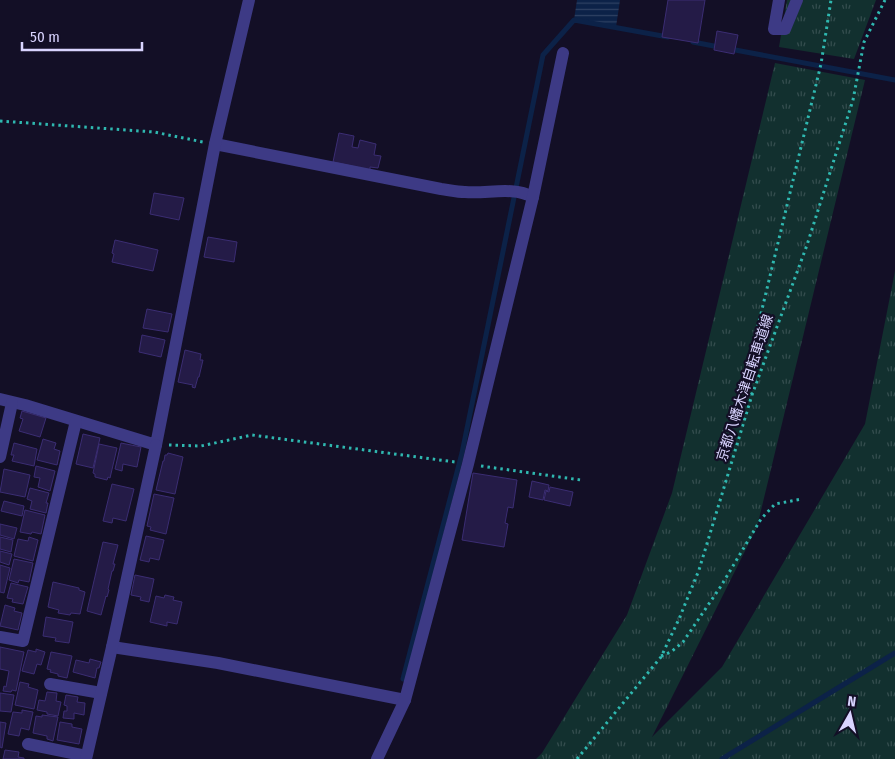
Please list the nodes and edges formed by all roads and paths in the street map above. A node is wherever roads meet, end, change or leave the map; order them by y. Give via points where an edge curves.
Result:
1 (249, 0) edge
2 (779, 0) edge
3 (797, 0) edge
4 (831, 0) edge
5 (885, 0) edge
6 (563, 53) dead end
7 (0, 121) edge
8 (215, 144) junction
9 (533, 197) junction
10 (752, 395) junction
11 (6, 401) edge
12 (76, 421) junction
13 (156, 445) junction
14 (0, 457) edge
15 (468, 464) junction
16 (581, 480) dead end
17 (802, 499) dead end
18 (0, 637) edge
19 (112, 647) junction
20 (660, 657) junction
21 (50, 684) dead end
22 (101, 693) junction
23 (405, 700) junction
24 (28, 744) dead end
25 (86, 758) edge
26 (377, 759) edge
27 (577, 759) edge

1 - 8 street
2 - 3 street via 774,30 786,29
4 - 10 path via 821,64 746,380
5 - 10 path, 京都八幡木津自転車道線 via 864,42 853,100 807,245
6 - 9 street
7 - 8 path via 154,132
8 - 9 street via 441,189 524,192
8 - 13 street
9 - 15 street
10 - 20 path, 京都八幡木津自転車道線 via 699,570
11 - 12 street
11 - 14 street
12 - 13 street
12 - 18 street via 23,640
13 - 15 path via 202,446 252,436
13 - 19 street
15 - 16 path
15 - 23 street
17 - 20 path via 774,504 760,518 721,586 682,642
19 - 22 street
19 - 23 street via 218,663
20 - 27 path, 京都八幡木津自転車道線
21 - 22 street
22 - 25 street
23 - 26 street
24 - 25 street

